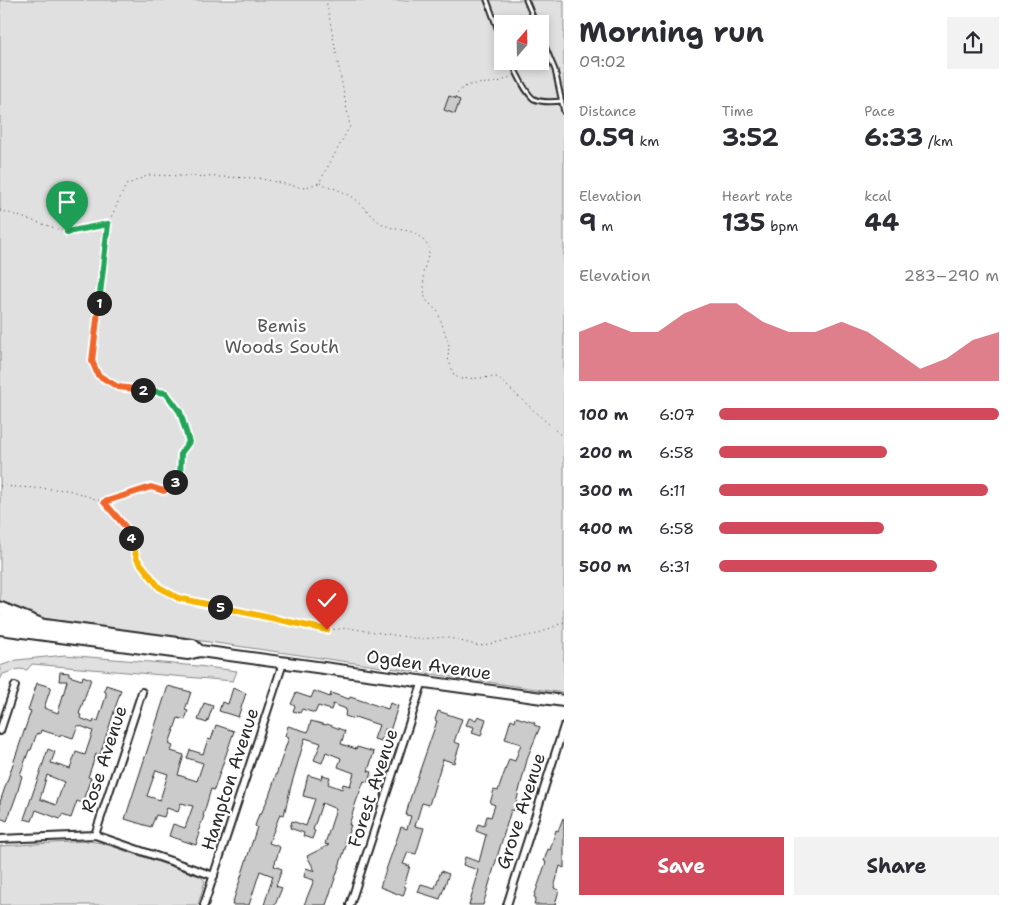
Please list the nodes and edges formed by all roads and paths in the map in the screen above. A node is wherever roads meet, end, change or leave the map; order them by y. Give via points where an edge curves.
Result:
1 (326, 0) edge
2 (487, 0) edge
3 (526, 0) edge
4 (532, 15) edge
5 (494, 19) edge
6 (549, 56) edge
7 (516, 71) joint
8 (455, 98) dead end
9 (562, 102) junction
10 (564, 112) edge
11 (319, 183) junction
12 (0, 210) edge
13 (108, 224) junction
14 (564, 438) edge
15 (0, 486) edge
16 (104, 502) junction
17 (0, 608) edge
18 (0, 619) edge
19 (564, 622) edge
20 (40, 624) junction
21 (0, 629) edge
22 (200, 651) junction
23 (283, 662) junction
24 (423, 681) junction
25 (15, 686) dead end
26 (142, 692) dead end
27 (564, 701) edge
28 (564, 726) edge
29 (0, 731) edge
30 (96, 835) junction
31 (0, 839) edge
32 (214, 876) junction
33 (204, 905) edge
34 (350, 905) edge
35 (507, 905) edge

1 - 11 path via 350,126
2 - 5 lane
3 - 4 lane
6 - 9 lane
7 - 8 path via 500,82 474,83 464,87
7 - 9 lane via 533,98
9 - 10 lane
11 - 13 path via 303,188 258,178 149,175 126,185
11 - 14 path via 350,195 380,222 412,231 430,249 423,274 425,299 438,312 449,345 448,358 454,376 460,379 497,377
12 - 13 path via 67,232
13 - 16 path via 92,361 98,375 118,387 166,393 180,412 189,442 181,453 180,477 164,491 151,487
15 - 16 path via 69,490
16 - 19 path via 129,531 137,559 159,587 178,598 327,630 348,628 420,639 446,637 479,646 537,634
17 - 20 highway
18 - 20 main road, Ogden Avenue
20 - 22 main road, Ogden Avenue via 193,645
21 - 22 main road, Ogden Avenue via 178,653
22 - 23 main road, Ogden Avenue
23 - 24 main road, Ogden Avenue
23 - 32 street, Hampton Avenue
24 - 27 main road, Ogden Avenue
24 - 34 street, Forest Avenue
25 - 29 street
26 - 30 street, Rose Avenue
28 - 35 street, Grove Avenue
30 - 31 street
30 - 32 street
32 - 33 street, Hampton Avenue

